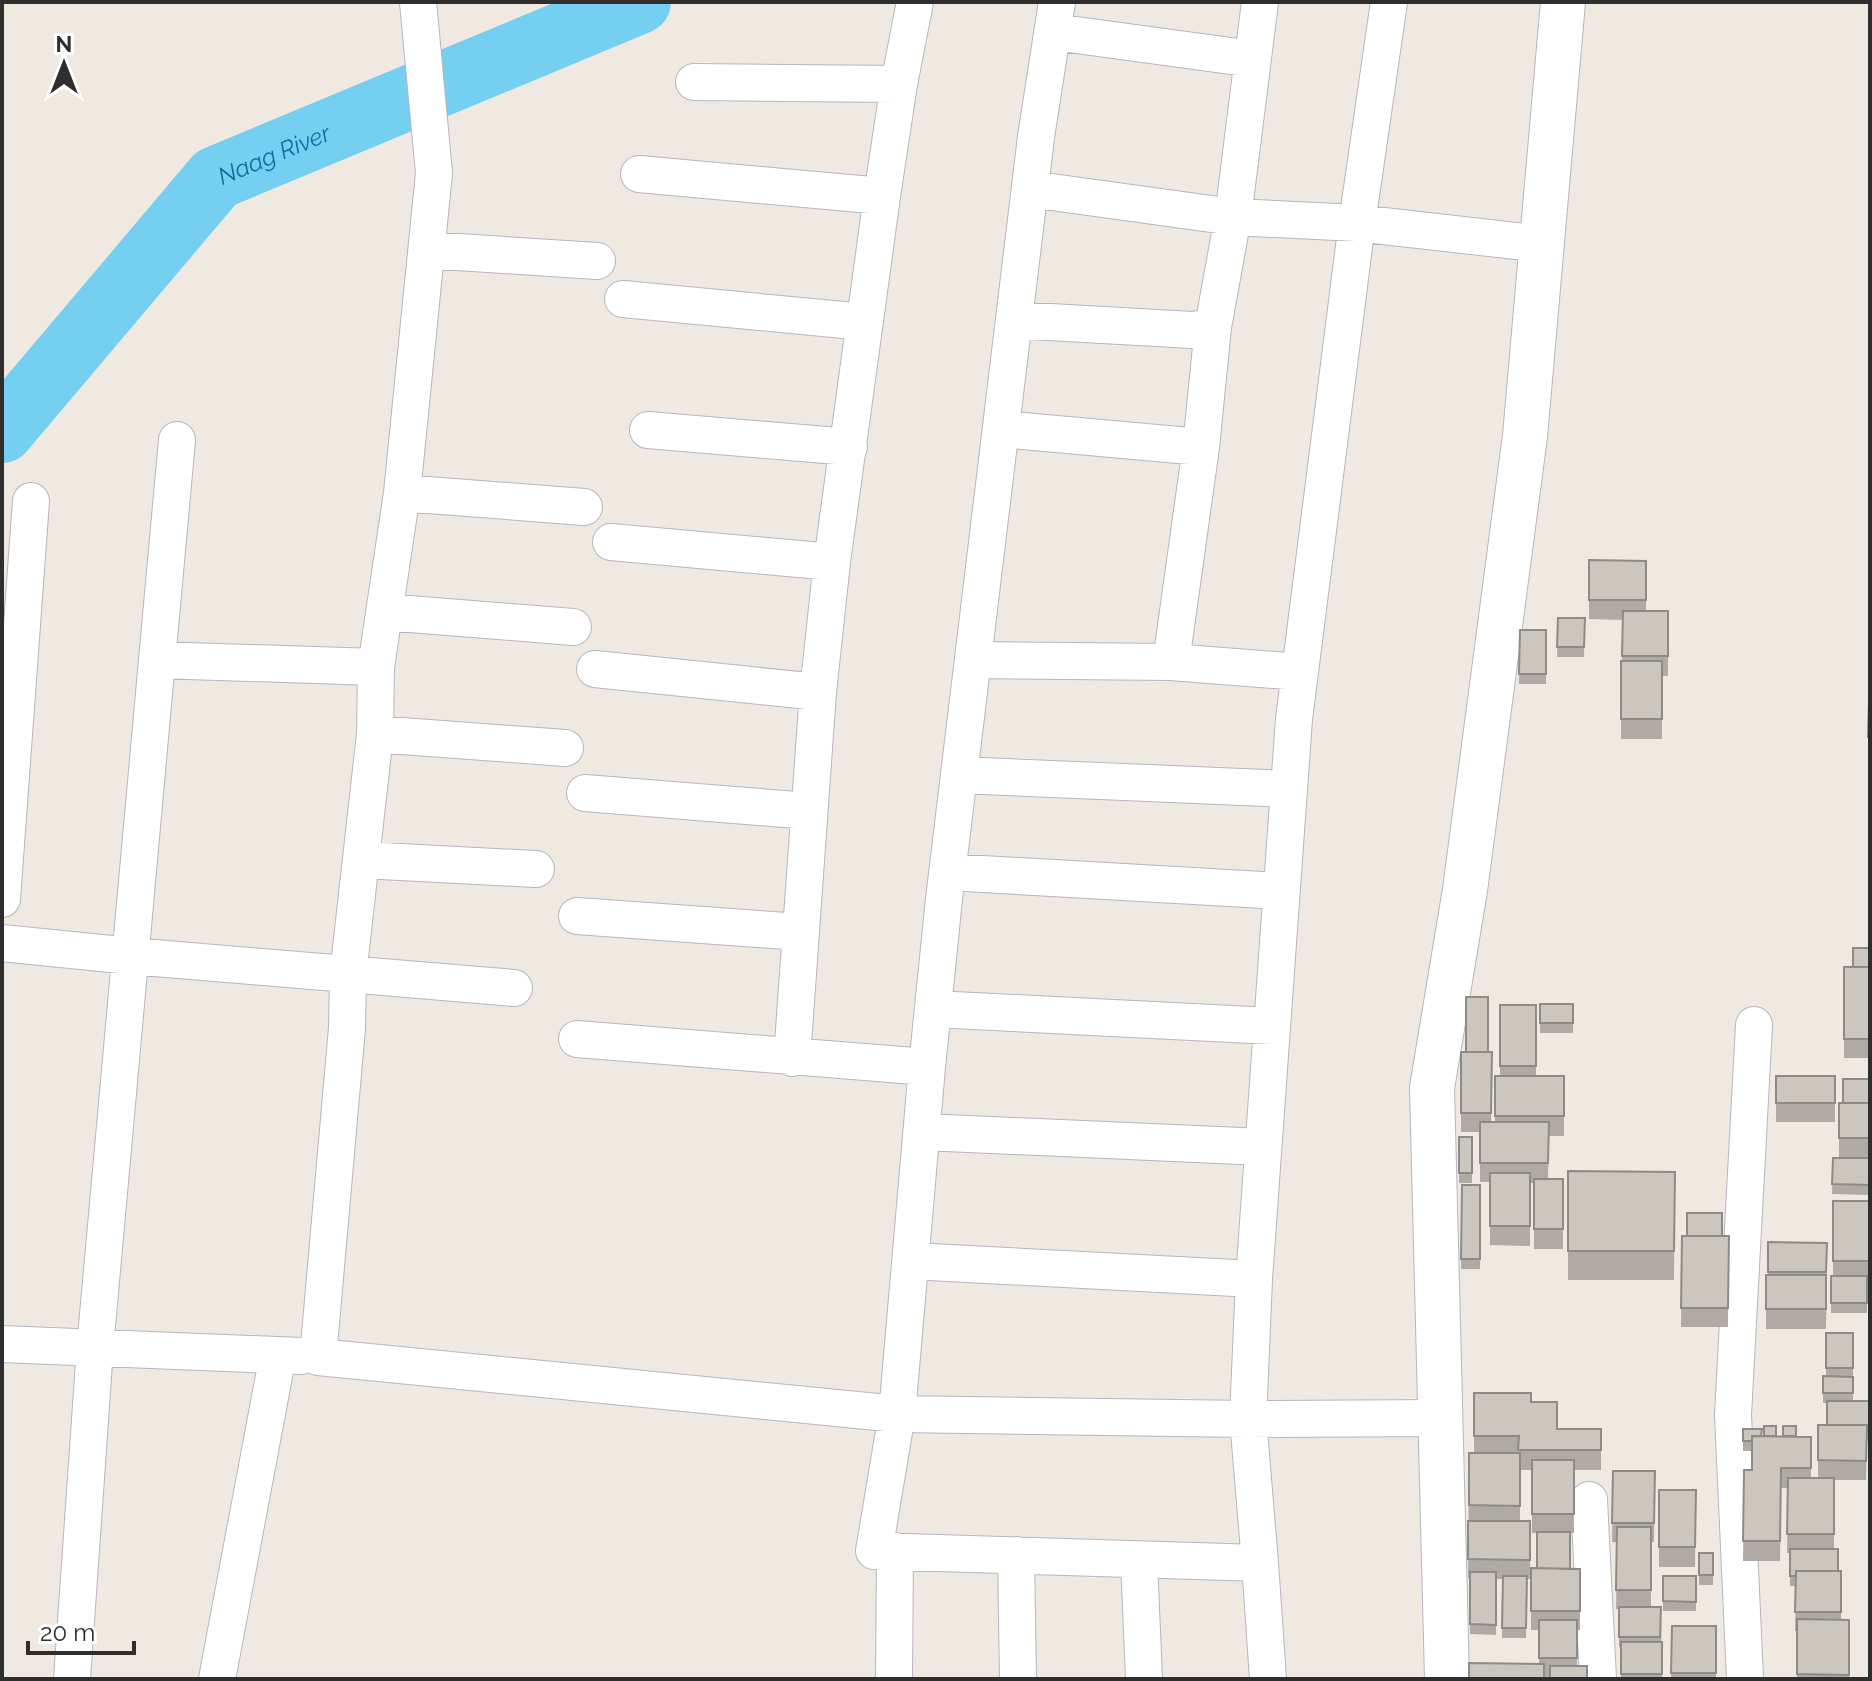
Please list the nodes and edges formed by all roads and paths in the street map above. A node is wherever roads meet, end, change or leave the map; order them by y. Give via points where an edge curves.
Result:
1 (418, 2) edge
2 (915, 2) edge
3 (1260, 2) edge
4 (1389, 2) edge
5 (1563, 2) edge
6 (1055, 17) edge
7 (1253, 59) junction
8 (694, 82) dead end
9 (899, 84) junction
10 (639, 174) dead end
11 (1030, 189) junction
12 (882, 196) junction
13 (1233, 217) junction
14 (1357, 223) junction
15 (1542, 244) junction
16 (427, 250) junction
17 (597, 261) dead end
18 (623, 299) dead end
19 (1014, 320) junction
20 (865, 322) junction
21 (1213, 327) junction
22 (1001, 429) junction
23 (648, 430) dead end
24 (177, 440) dead end
25 (849, 447) junction
26 (1201, 447) junction
27 (402, 493) junction
28 (31, 501) dead end
29 (584, 507) dead end
30 (611, 542) dead end
31 (832, 562) junction
32 (385, 612) junction
33 (573, 627) dead end
34 (157, 660) junction
35 (973, 660) junction
36 (1171, 662) junction
37 (376, 667) junction
38 (595, 669) dead end
39 (1300, 672) junction
40 (818, 692) junction
41 (375, 734) junction
42 (565, 748) dead end
43 (959, 775) junction
44 (1289, 789) junction
45 (585, 793) dead end
46 (809, 811) junction
47 (362, 860) junction
48 (536, 869) dead end
49 (948, 872) junction
50 (1282, 891) junction
51 (2, 899) edge
52 (577, 916) dead end
53 (800, 932) junction
54 (2, 943) edge
55 (131, 956) junction
56 (348, 975) junction
57 (514, 988) dead end
58 (934, 1009) junction
59 (1754, 1025) dead end
60 (1272, 1026) junction
61 (577, 1039) dead end
62 (792, 1058) junction
63 (927, 1067) junction
64 (923, 1132) junction
65 (1263, 1147) junction
66 (911, 1261) junction
67 (1254, 1279) junction
68 (2, 1344) edge
69 (95, 1348) junction
70 (278, 1355) junction
71 (318, 1357) junction
72 (897, 1414) junction
73 (1441, 1418) junction
74 (1248, 1419) junction
75 (1589, 1500) dead end
76 (895, 1551) junction
77 (1016, 1555) junction
78 (1139, 1560) junction
79 (1260, 1563) junction
80 (72, 1679) edge
81 (217, 1679) edge
82 (894, 1679) edge
83 (1018, 1679) edge
84 (1144, 1679) edge
85 (1268, 1679) edge
86 (1447, 1679) edge
87 (1598, 1679) edge
88 (1745, 1679) edge

1 - 16 street via 434,173
2 - 9 street
3 - 7 street
4 - 14 street
5 - 15 street
6 - 7 street
6 - 11 street
7 - 13 street
8 - 9 street
9 - 12 street
10 - 12 street
11 - 13 street
11 - 19 street
12 - 20 street
13 - 14 street
13 - 21 street
14 - 15 street
14 - 39 street
15 - 73 street via 1523,451 1465,890 1432,1088
16 - 17 street
16 - 27 street
18 - 20 street
19 - 21 street
19 - 22 street
20 - 25 street
21 - 26 street
22 - 26 street
22 - 35 street
23 - 25 street
24 - 34 street
25 - 31 street
26 - 36 street
27 - 29 street
27 - 32 street
28 - 51 street
30 - 31 street
31 - 40 street
32 - 33 street
32 - 37 street
34 - 37 street
34 - 55 street
35 - 36 street
35 - 43 street
36 - 39 street
37 - 41 street
38 - 40 street
39 - 44 street
40 - 46 street
41 - 42 street
41 - 47 street
43 - 44 street
43 - 49 street
44 - 50 street
45 - 46 street
46 - 53 street
47 - 48 street
47 - 56 street
49 - 50 street
49 - 58 street
50 - 60 street
52 - 53 street
53 - 62 street
54 - 55 street
55 - 56 street
55 - 69 street
56 - 57 street
56 - 71 street
58 - 60 street
58 - 63 street
59 - 88 street via 1733,1415
60 - 65 street
61 - 62 street
62 - 63 street
63 - 64 street
64 - 65 street
64 - 66 street
65 - 67 street
66 - 67 street
66 - 72 street
67 - 74 street
68 - 69 street
69 - 70 street
69 - 80 street
70 - 71 street
70 - 81 street
71 - 72 street
72 - 74 street
72 - 76 street via 874,1551
73 - 74 street
73 - 86 street
74 - 79 street
75 - 87 street
76 - 77 street
76 - 82 street
77 - 78 street
77 - 83 street
78 - 79 street
78 - 84 street
79 - 85 street

